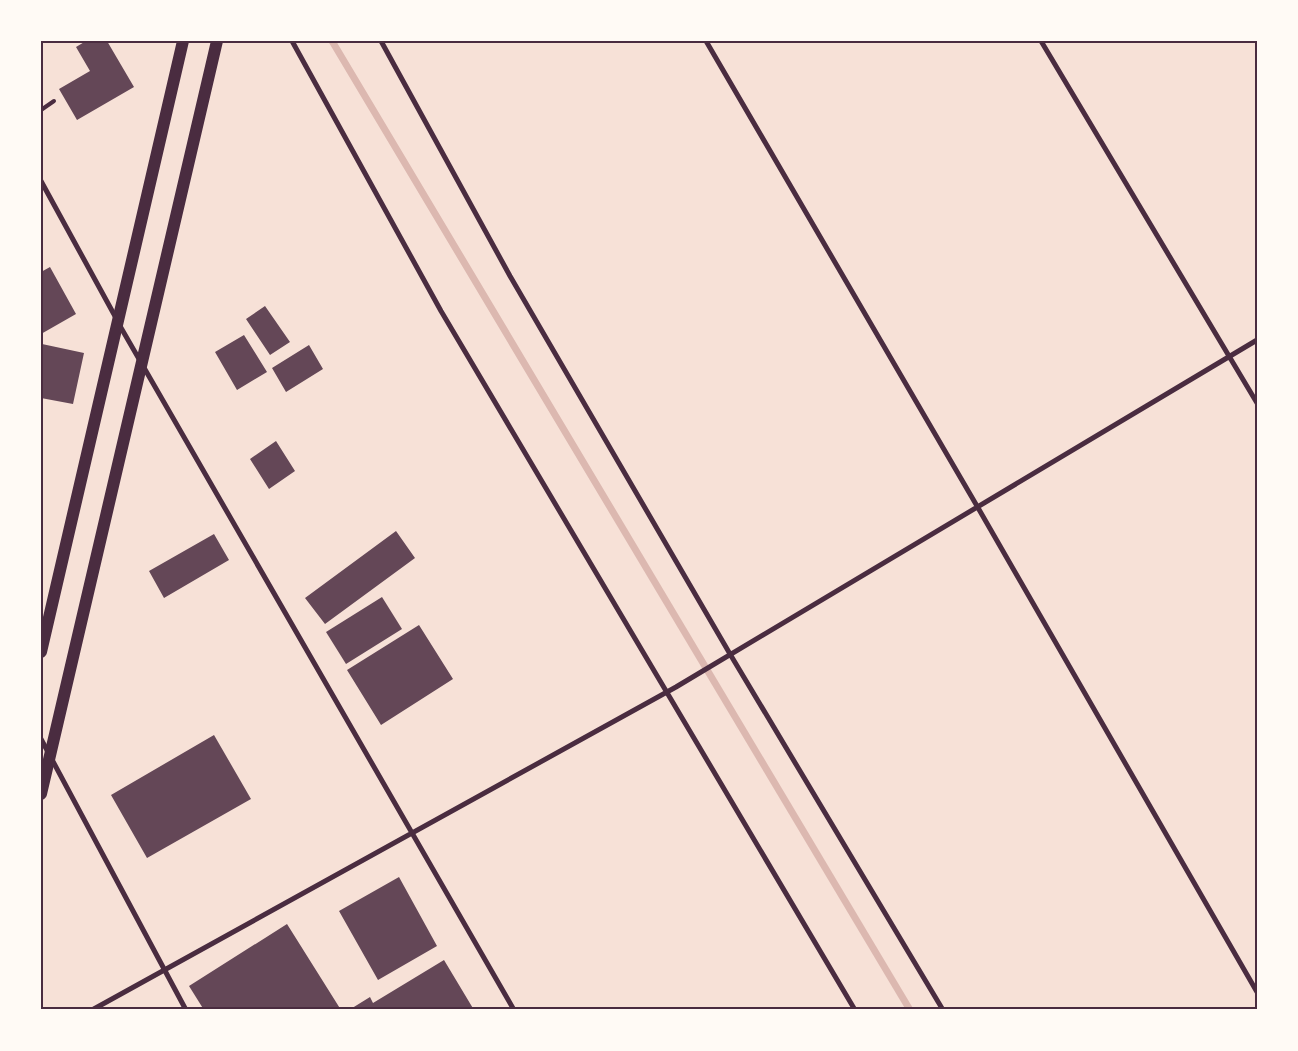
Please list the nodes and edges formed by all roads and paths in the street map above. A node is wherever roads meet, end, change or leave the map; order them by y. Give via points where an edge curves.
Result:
1 (183, 41) edge
2 (217, 41) edge
3 (292, 41) edge
4 (381, 41) edge
5 (706, 41) edge
6 (1041, 41) edge
7 (54, 101) dead end
8 (41, 110) edge
9 (41, 181) edge
10 (118, 322) junction
11 (1257, 340) edge
12 (1229, 356) junction
13 (141, 365) junction
14 (1257, 403) edge
15 (977, 506) junction
16 (41, 652) edge
17 (730, 654) junction
18 (667, 692) junction
19 (41, 739) edge
20 (50, 754) junction
21 (41, 794) edge
22 (411, 834) junction
23 (164, 971) junction
24 (1257, 992) edge
25 (92, 1010) edge
26 (186, 1010) edge
27 (514, 1010) edge
28 (855, 1010) edge
29 (943, 1010) edge

1 - 10 main road
2 - 13 main road
3 - 18 street via 441,311
4 - 17 street via 510,276
5 - 15 street
6 - 12 street
7 - 8 lane
9 - 10 street
10 - 13 street
10 - 16 main road
11 - 12 street
12 - 14 street
12 - 15 street
13 - 20 main road
13 - 22 street
15 - 17 street
15 - 24 street
17 - 18 street
17 - 29 street
18 - 22 street
18 - 28 street
19 - 20 street
20 - 21 main road
20 - 23 street
22 - 23 street
22 - 27 street
23 - 25 street
23 - 26 street

